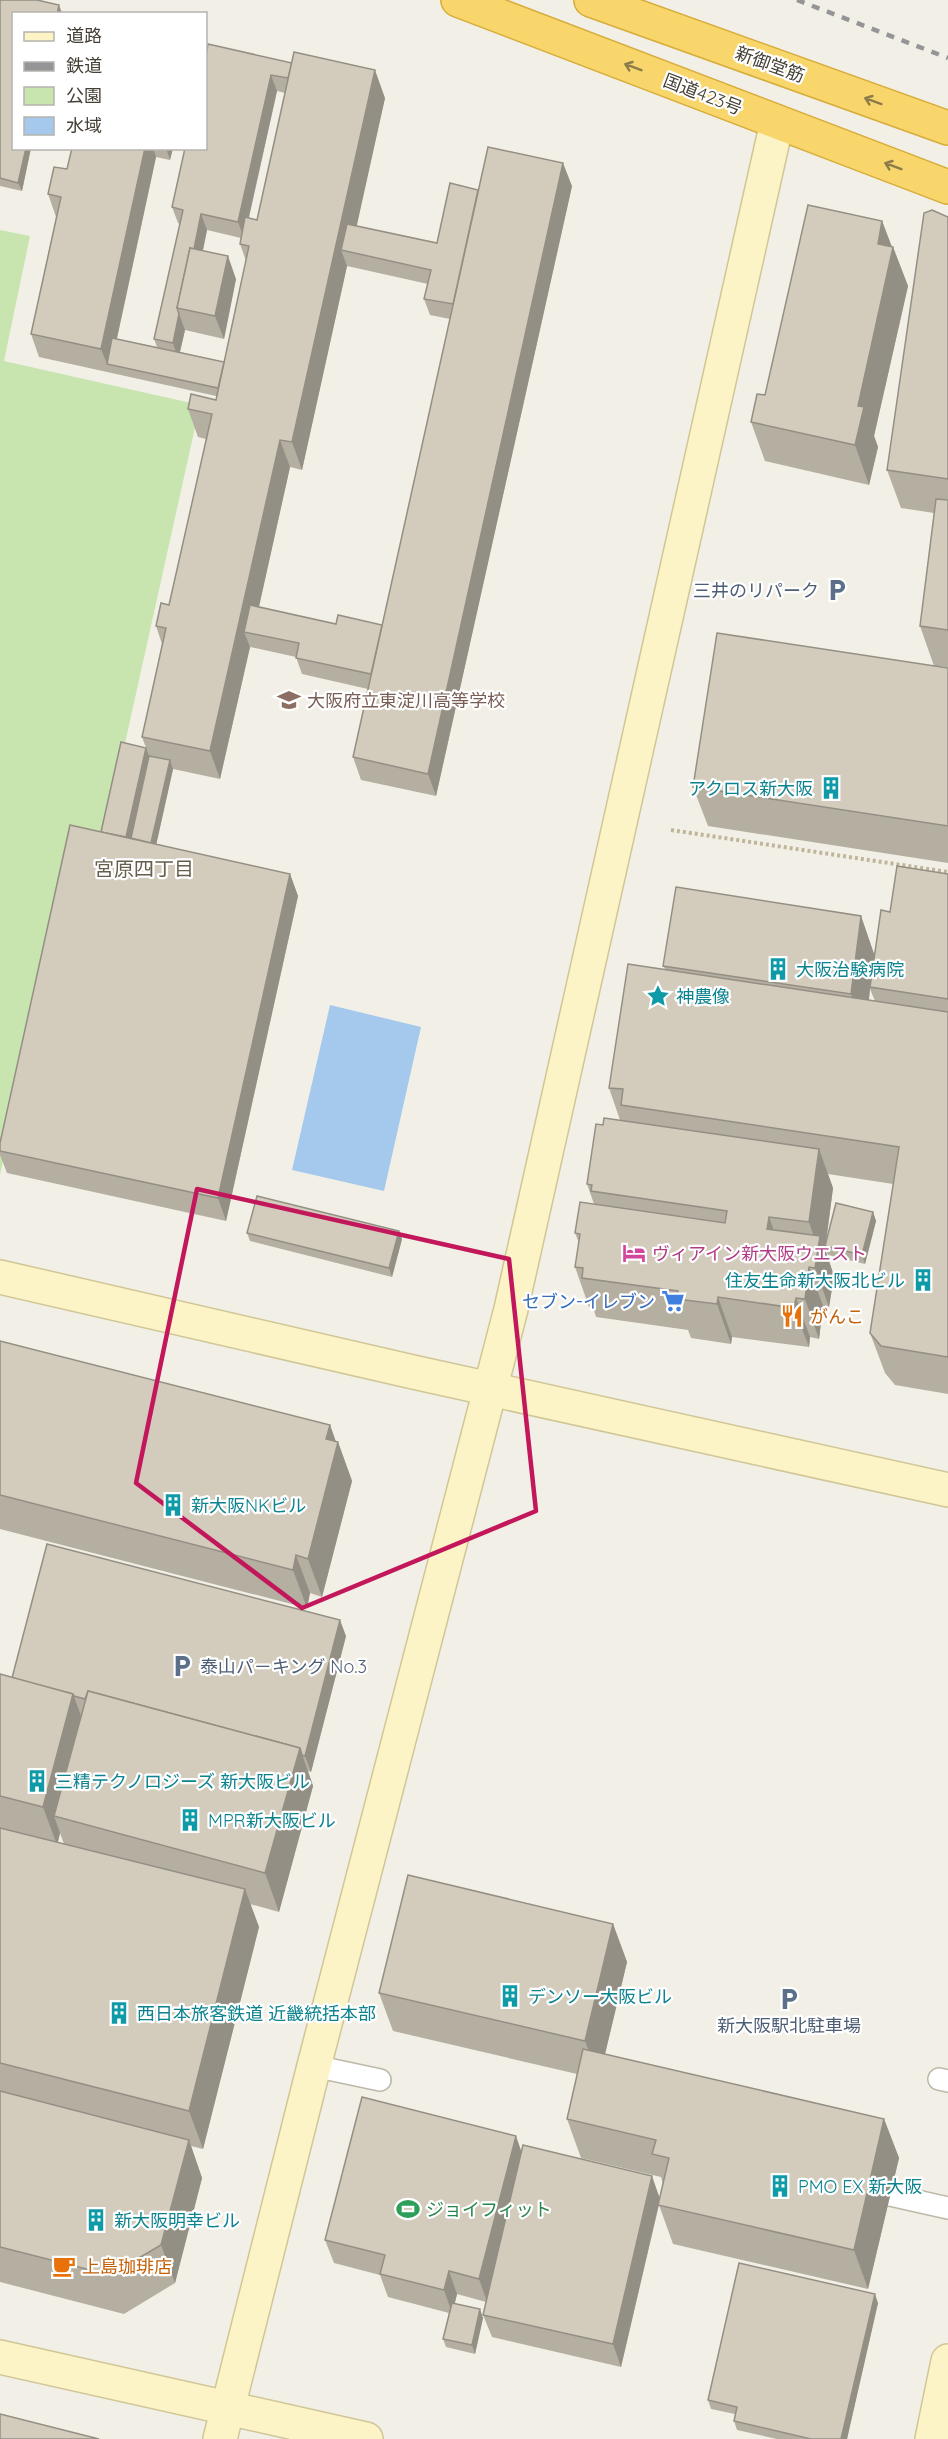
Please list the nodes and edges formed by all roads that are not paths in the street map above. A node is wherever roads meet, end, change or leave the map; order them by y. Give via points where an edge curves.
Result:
1 (458, 0) edge
2 (591, 0) edge
3 (777, 122) junction
4 (948, 128) edge
5 (948, 187) edge
6 (0, 1277) edge
7 (492, 1388) junction
8 (948, 1490) edge
9 (314, 2066) junction
10 (380, 2080) dead end
11 (890, 2195) dead end
12 (948, 2208) edge
13 (0, 2357) edge
14 (948, 2361) edge
15 (228, 2408) junction
16 (220, 2439) edge
17 (366, 2439) edge
18 (932, 2439) edge

3 -> 1 highway, 国道423号
4 -> 2 highway, 新御堂筋
5 -> 3 highway, 国道423号
3 - 7 street
6 - 7 street
7 - 8 street
7 - 9 street
9 - 10 lane
9 - 15 street
11 - 12 lane
13 - 15 street
14 - 18 street
15 - 16 street
15 - 17 street

